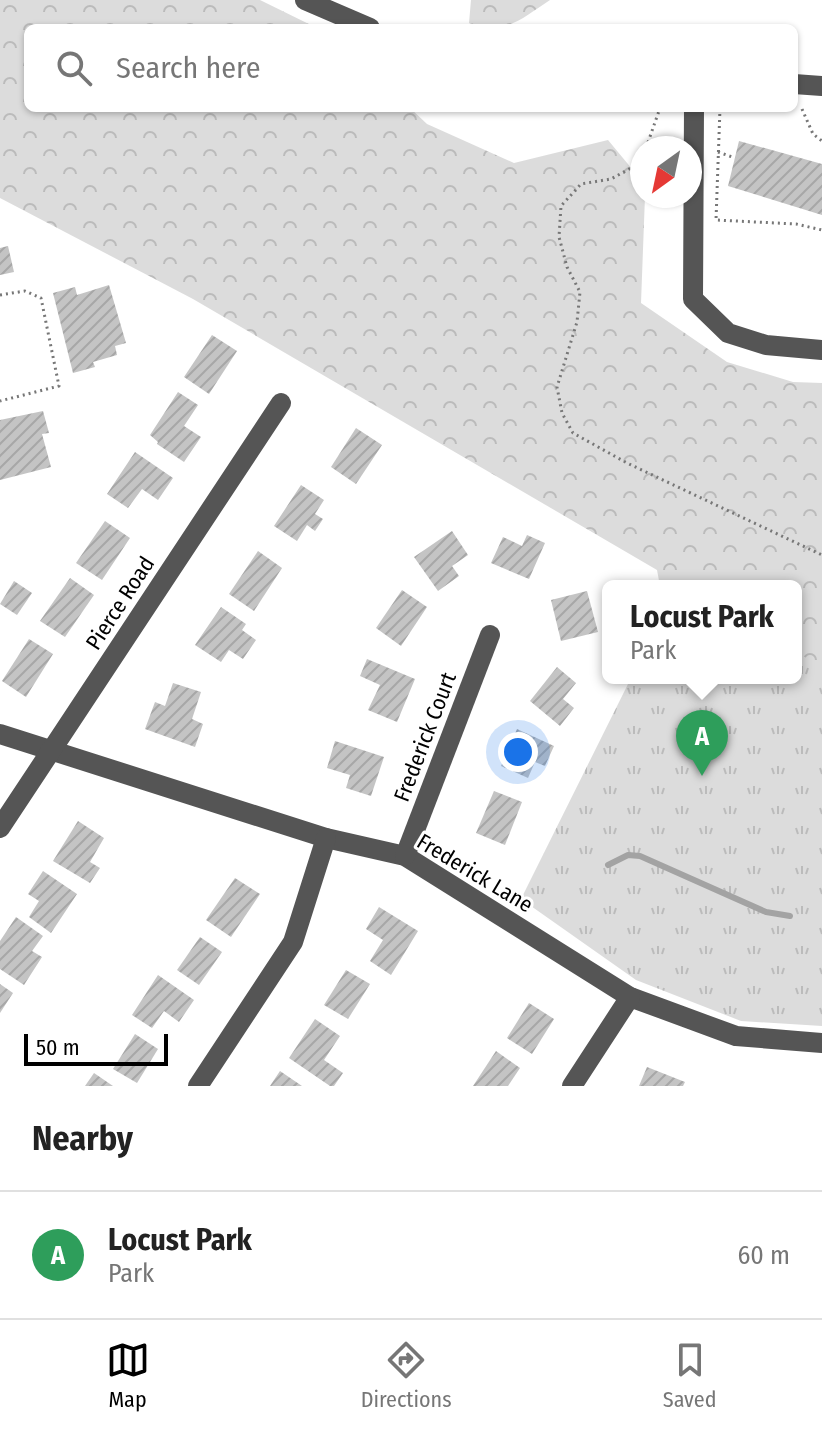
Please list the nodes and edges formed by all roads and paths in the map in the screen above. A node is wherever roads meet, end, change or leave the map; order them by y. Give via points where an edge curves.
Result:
1 (305, 0) edge
2 (361, 24) edge
3 (798, 84) edge
4 (822, 86) edge
5 (802, 109) dead end
6 (659, 112) edge
7 (694, 112) edge
8 (720, 112) edge
9 (650, 136) edge
10 (822, 141) edge
11 (718, 152) junction
12 (735, 158) dead end
13 (630, 169) edge
14 (822, 230) edge
15 (0, 295) edge
16 (822, 350) edge
17 (0, 401) edge
18 (281, 403) dead end
19 (822, 555) edge
20 (490, 635) dead end
21 (0, 734) edge
22 (51, 752) junction
23 (0, 828) edge
24 (326, 838) junction
25 (405, 856) junction
26 (630, 997) junction
27 (822, 1043) edge
28 (198, 1086) edge
29 (572, 1086) edge

1 - 2 street
3 - 4 street
5 - 10 path via 807,125
6 - 9 path
7 - 16 street via 693,299 728,333 766,345
8 - 11 path
11 - 12 path
11 - 14 path via 716,220
13 - 19 path via 611,179 581,184 561,206 559,237 580,292 577,322 557,387 562,413 573,433 627,463
15 - 17 path via 25,291 41,298 59,386
18 - 22 street, Pierce Road
20 - 25 street, Frederick Court
21 - 22 street, Frederick Lane
22 - 23 street, Pierce Road
22 - 24 street, Frederick Lane
24 - 25 street, Frederick Lane
24 - 28 street via 293,942
25 - 26 street, Frederick Lane
26 - 27 street, Frederick Lane via 736,1036
26 - 29 street

